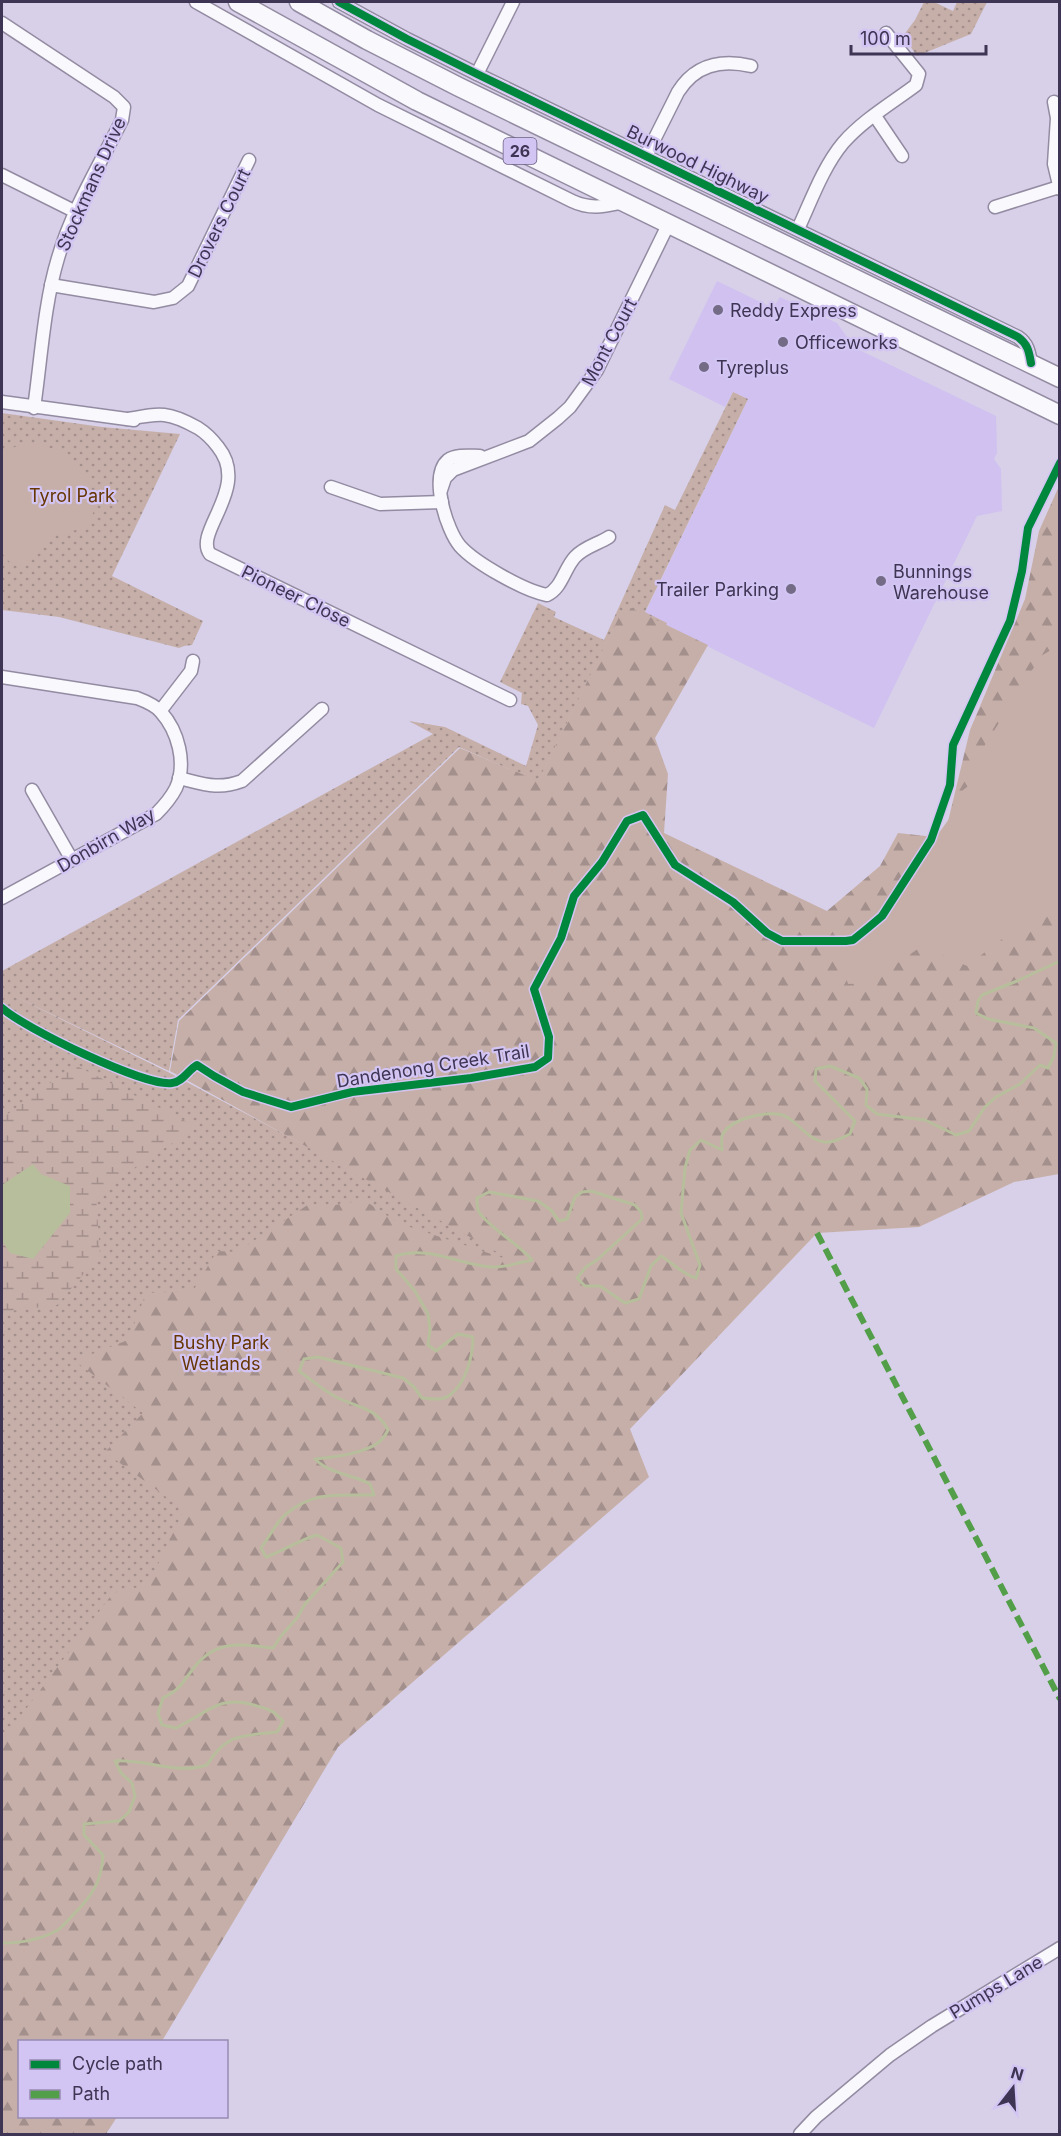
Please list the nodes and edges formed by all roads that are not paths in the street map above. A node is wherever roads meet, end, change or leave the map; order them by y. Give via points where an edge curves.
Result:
1 (196, 2) edge
2 (241, 2) edge
3 (299, 2) edge
4 (339, 2) edge
5 (513, 2) edge
6 (2, 23) edge
7 (886, 33) dead end
8 (751, 66) dead end
9 (477, 74) junction
10 (417, 100) junction
11 (1054, 102) dead end
12 (555, 111) junction
13 (875, 116) junction
14 (546, 130) junction
15 (430, 131) junction
16 (646, 156) junction
17 (902, 156) dead end
18 (249, 160) dead end
19 (2, 176) edge
20 (1059, 188) edge
21 (624, 202) junction
22 (995, 207) dead end
23 (76, 212) junction
24 (668, 225) junction
25 (798, 230) junction
26 (51, 285) junction
27 (1031, 363) junction
28 (1059, 378) edge
29 (2, 402) edge
30 (34, 408) junction
31 (1059, 414) edge
32 (331, 487) dead end
33 (441, 496) junction
34 (609, 537) dead end
35 (193, 661) dead end
36 (2, 677) edge
37 (512, 700) dead end
38 (322, 709) dead end
39 (161, 710) junction
40 (180, 778) junction
41 (32, 790) dead end
42 (72, 860) junction
43 (2, 898) edge
44 (1059, 1948) edge
45 (800, 2134) edge

1 - 15 street
2 - 10 highway, 26
3 - 14 highway, Burwood Highway / 26
4 - 9 street, Burwood Highway
5 - 9 street
6 - 23 street, Stockmans Drive via 124,107 122,120
7 - 13 street via 919,79
8 - 16 street via 717,63 693,74 678,92
9 - 12 street, Burwood Highway
10 - 15 street
10 - 21 highway, 26
11 - 20 street via 1054,164
12 - 14 street
12 - 16 street, Burwood Highway
13 - 17 street
13 - 25 street via 852,133 833,157
14 - 27 highway, Burwood Highway / 26
15 - 21 street via 580,205 598,208
16 - 25 street, Burwood Highway
18 - 26 street, Drovers Court via 188,286 173,298 154,303
19 - 23 street
20 - 22 street
21 - 24 highway, 26
23 - 26 street, Stockmans Drive
24 - 31 highway, 26
24 - 33 street, Mont Court via 587,386 529,441 493,456 448,460 442,474
25 - 27 street, Burwood Highway via 1018,337 1024,341
26 - 30 street, Stockmans Drive
27 - 28 highway, Burwood Highway / 26
29 - 30 street, Pioneer Close
30 - 37 street, Pioneer Close via 128,419 170,414 206,433 221,450 228,476 225,497 206,539 210,554
32 - 33 street via 380,504
33 - 34 street via 448,524 466,553 540,594 555,591 574,558 588,547 598,549
35 - 39 street via 191,671
36 - 39 street via 136,698
38 - 40 street via 242,781 215,787
39 - 40 street via 180,750
40 - 42 street, Donbirn Way via 172,796 156,814
41 - 42 street
42 - 43 street, Donbirn Way
44 - 45 street, Pumps Lane via 890,2055

